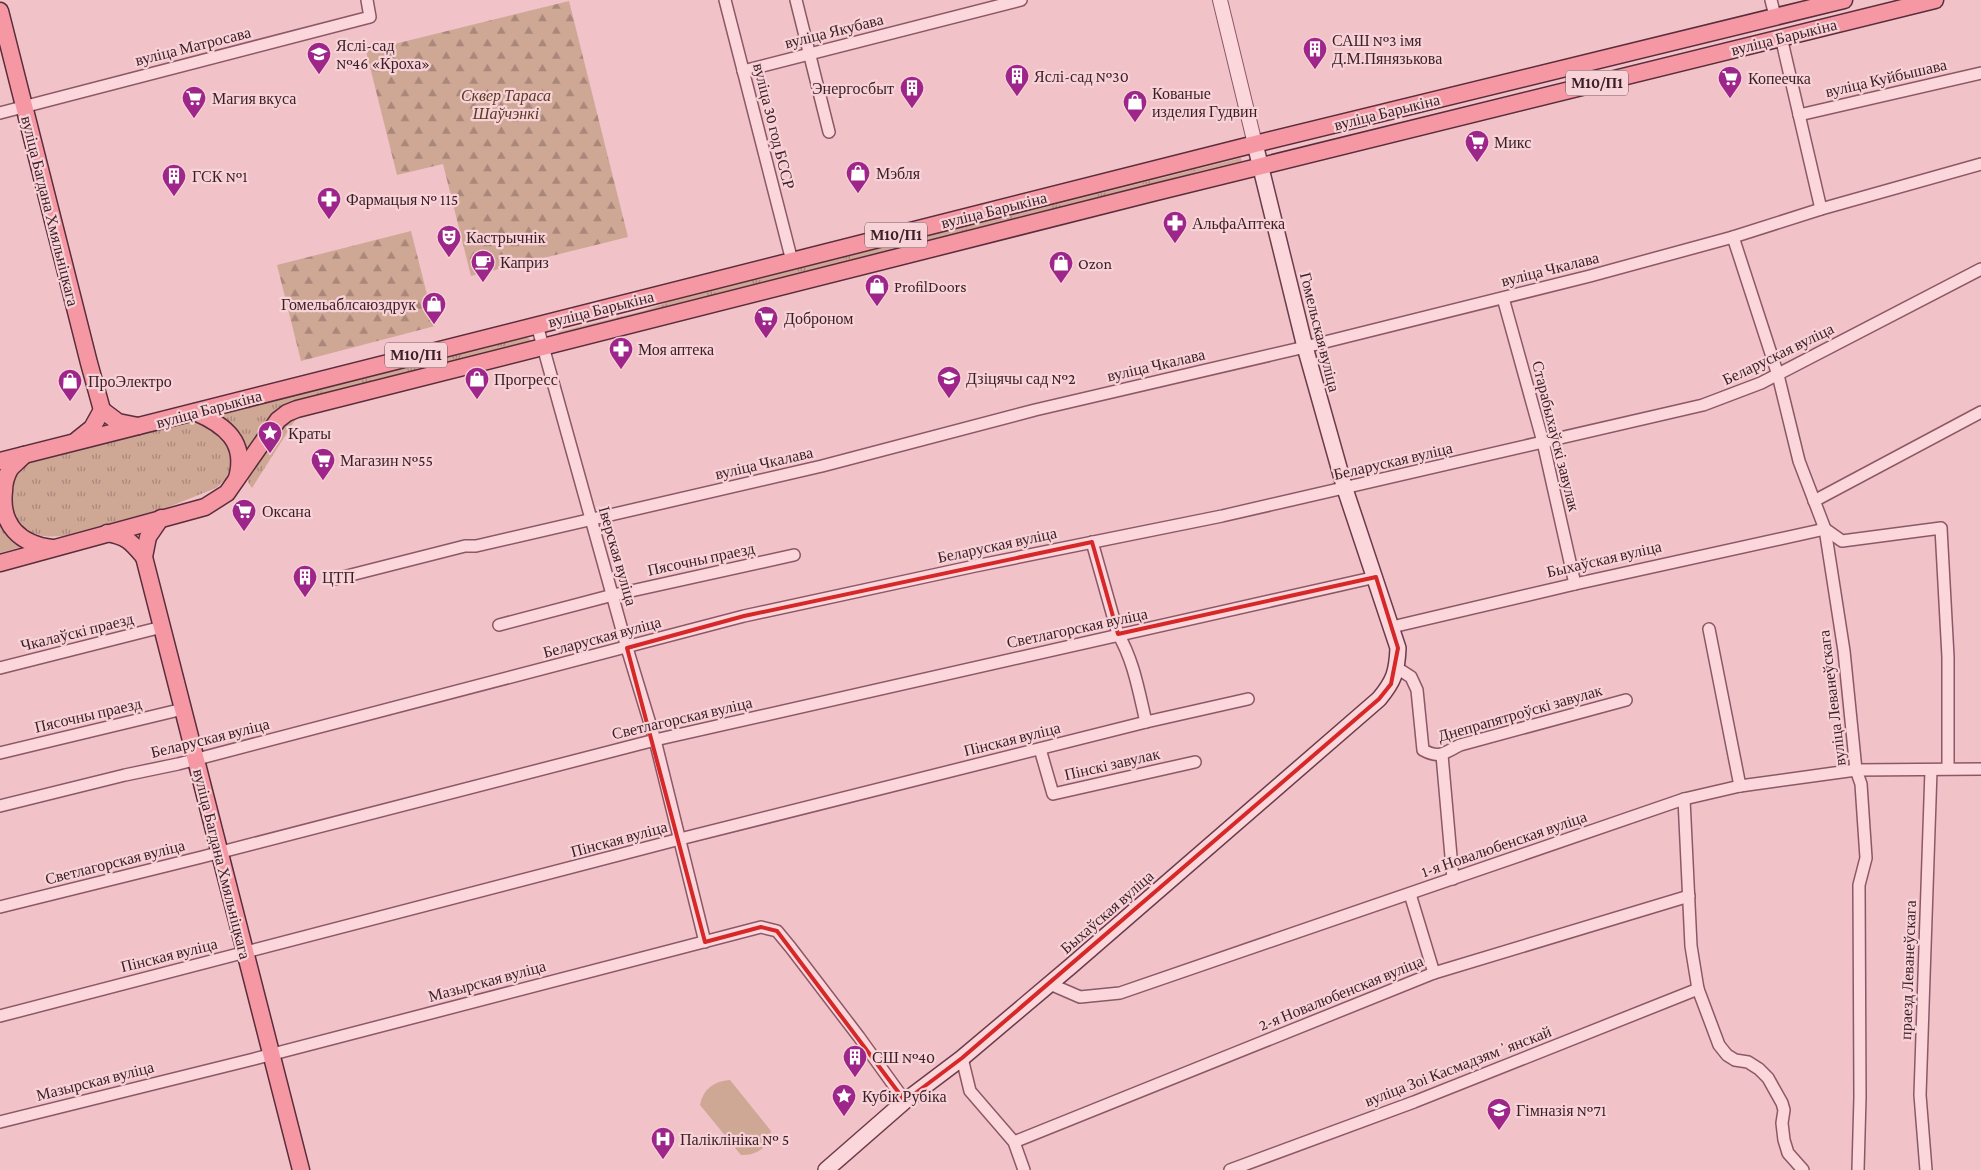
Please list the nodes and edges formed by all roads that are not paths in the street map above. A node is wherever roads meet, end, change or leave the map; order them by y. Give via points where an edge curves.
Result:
1 (367, 0) edge
2 (725, 0) edge
3 (796, 0) edge
4 (1021, 0) edge
5 (1220, 0) edge
6 (1771, 0) edge
7 (1844, 0) edge
8 (1934, 0) edge
9 (0, 10) edge
10 (1775, 16) junction
11 (1781, 37) junction
12 (808, 54) junction
13 (743, 71) junction
14 (1981, 73) edge
15 (24, 107) junction
16 (0, 113) edge
17 (1799, 115) junction
18 (829, 132) dead end
19 (1255, 144) junction
20 (1981, 164) edge
21 (1260, 167) junction
22 (1821, 210) junction
23 (1733, 237) junction
24 (792, 261) junction
25 (1981, 269) edge
26 (1503, 298) junction
27 (538, 325) junction
28 (1305, 346) junction
29 (544, 347) junction
30 (1778, 375) junction
31 (102, 410) junction
32 (195, 412) junction
33 (1981, 412) edge
34 (143, 426) junction
35 (1542, 442) junction
36 (70, 444) junction
37 (25, 455) junction
38 (0, 461) edge
39 (235, 483) junction
40 (1344, 489) junction
41 (1814, 501) junction
42 (161, 518) junction
43 (592, 518) junction
44 (1825, 529) junction
45 (107, 533) junction
46 (1092, 542) junction
47 (55, 548) junction
48 (794, 555) dead end
49 (144, 558) junction
50 (0, 563) edge
51 (1376, 577) junction
52 (335, 579) dead end
53 (1575, 584) junction
54 (613, 595) junction
55 (499, 625) dead end
56 (162, 627) junction
57 (1392, 627) junction
58 (1709, 629) dead end
59 (1118, 634) junction
60 (627, 648) junction
61 (0, 668) edge
62 (1397, 668) junction
63 (1248, 699) dead end
64 (1626, 700) dead end
65 (184, 709) junction
66 (1146, 722) junction
67 (655, 740) junction
68 (1040, 749) junction
69 (0, 753) edge
70 (1442, 755) junction
71 (196, 759) junction
72 (1195, 762) dead end
73 (1948, 768) junction
74 (1981, 769) edge
75 (1856, 770) junction
76 (1931, 770) junction
77 (1740, 786) junction
78 (1684, 799) junction
79 (0, 806) edge
80 (680, 840) junction
81 (220, 852) junction
82 (1453, 879) junction
83 (1410, 894) junction
84 (1689, 896) junction
85 (0, 907) edge
86 (706, 942) junction
87 (245, 953) junction
88 (1434, 973) junction
89 (1050, 984) junction
90 (1698, 989) junction
91 (0, 1016) edge
92 (271, 1054) junction
93 (962, 1058) junction
94 (905, 1101) junction
95 (0, 1122) edge
96 (1014, 1142) junction
97 (301, 1170) edge
98 (826, 1170) edge
99 (1024, 1170) edge
100 (1230, 1170) edge
101 (1803, 1170) edge
102 (1858, 1170) edge
103 (1926, 1170) edge

1 - 15 street, вуліца Матросава via 370,17
2 - 13 street, вуліца 30 год БССР
3 - 12 street
4 - 12 street, вуліца Якубава
5 - 19 street, Гомельская вуліца
6 - 10 street
7 - 10 main road, вуліца Барыкіна / М10/П1
8 - 11 main road, вуліца Барыкіна / М10/П1
9 - 15 main road, вуліца Багдана Хмяльніцкага
10 - 19 main road, вуліца Барыкіна / М10/П1
11 - 17 street
11 - 21 main road, вуліца Барыкіна / М10/П1
12 - 13 street, вуліца Якубава
12 - 18 street
13 - 24 street, вуліца 30 год БССР
14 - 17 street, вуліца Куйбышава
15 - 16 street, вуліца Матросава
15 - 31 main road, вуліца Багдана Хмяльніцкага
17 - 22 street
19 - 21 main road, Гомельская вуліца
19 - 24 main road, вуліца Барыкіна / М10/П1
20 - 22 street, вуліца Чкалава
21 - 28 main road, Гомельская вуліца
21 - 29 main road, вуліца Барыкіна / М10/П1
22 - 23 street, вуліца Чкалава
23 - 26 street, вуліца Чкалава
23 - 30 street, вуліца Леванеўскага
24 - 27 main road, вуліца Барыкіна / М10/П1
25 - 30 street, Беларуская вуліца
26 - 28 street, вуліца Чкалава
26 - 35 street, Старабыхаўскі завулак
27 - 29 street, Іверская вуліца
27 - 32 main road, вуліца Барыкіна / М10/П1
28 - 40 main road, Гомельская вуліца
28 - 43 street, вуліца Чкалава via 1035,410 822,466
29 - 39 main road, вуліца Барыкіна / М10/П1 via 287,413 273,427
29 - 43 street, Іверская вуліца
30 - 35 street, Беларуская вуліца via 1703,405
30 - 41 street, вуліца Леванеўскага via 1798,461
31 - 34 main road via 118,422
31 - 36 main road via 92,428
32 - 34 main road, вуліца Барыкіна / М10/П1
32 - 39 main road via 231,435 237,447 239,470
33 - 41 street
34 - 36 main road, вуліца Барыкіна / М10/П1
35 - 40 street, Беларуская вуліца
35 - 53 street, Старабыхаўскі завулак
36 - 37 main road, вуліца Барыкіна / М10/П1
37 - 38 main road, вуліца Барыкіна / М10/П1
37 - 47 main road, М10/П1 via 10,469 5,481 3,507 6,517 28,542
39 - 42 main road, вуліца Барыкіна / М10/П1 via 227,493 205,506
40 - 46 street, Беларуская вуліца
40 - 51 main road, Гомельская вуліца
41 - 44 street, вуліца Леванеўскага
42 - 45 main road, М10/П1
42 - 49 main road via 148,537
43 - 52 street, вуліца Чкалава
43 - 54 street, Іверская вуліца
44 - 53 street, Быхаўская вуліца
44 - 73 street via 1842,541 1941,528 1948,657
44 - 75 street, вуліца Леванеўскага via 1844,651
45 - 47 main road, М10/П1
45 - 49 main road via 131,541
46 - 59 street
46 - 60 street, Беларуская вуліца via 744,616
47 - 50 main road, М10/П1
48 - 54 street, Пясочны праезд
49 - 56 main road, вуліца Багдана Хмяльніцкага
51 - 57 main road, Гомельская вуліца
51 - 59 street, Светлагорская вуліца
53 - 57 street, Быхаўская вуліца
54 - 55 street, Пясочны праезд
54 - 60 street, Іверская вуліца
56 - 61 street, Чкалаўскі праезд
56 - 65 main road, вуліца Багдана Хмяльніцкага
57 - 62 main road, Гомельская вуліца via 1398,648
58 - 77 street
59 - 66 street via 1131,663
59 - 67 street, Светлагорская вуліца
60 - 67 street, Іверская вуліца
60 - 71 street, Беларуская вуліца
62 - 70 street, Днепрапятроўскі завулак via 1411,677 1417,690 1423,750
62 - 89 main road, Быхаўская вуліца via 1391,684 1379,699
63 - 66 street, Пінская вуліца
64 - 70 street, Днепрапятроўскі завулак via 1460,745
65 - 69 street, Пясочны праезд
65 - 71 main road, вуліца Багдана Хмяльніцкага
66 - 68 street, Пінская вуліца
67 - 80 street, Іверская вуліца
67 - 81 street, Светлагорская вуліца
68 - 72 street, Пінскі завулак via 1053,794
68 - 80 street, Пінская вуліца
70 - 82 street
71 - 79 street, Беларуская вуліца
71 - 81 main road, вуліца Багдана Хмяльніцкага
73 - 74 street, 1-я Новалюбенская вуліца
73 - 76 street, 1-я Новалюбенская вуліца
75 - 76 street, 1-я Новалюбенская вуліца
75 - 77 street, 1-я Новалюбенская вуліца
75 - 102 street, вуліца Леванеўскага via 1861,784 1866,858 1859,886
76 - 103 street, праезд Леванеўскага via 1920,1095
77 - 78 street, 1-я Новалюбенская вуліца
78 - 82 street, 1-я Новалюбенская вуліца
78 - 84 street
80 - 86 street, Іверская вуліца
80 - 87 street, Пінская вуліца
81 - 85 street, Светлагорская вуліца
81 - 87 main road, вуліца Багдана Хмяльніцкага
82 - 83 street, 1-я Новалюбенская вуліца
83 - 88 street
83 - 89 street, 1-я Новалюбенская вуліца via 1120,993 1080,997
84 - 88 street, 2-я Новалюбенская вуліца
84 - 90 street via 1691,946
86 - 92 street, Мазырская вуліца
86 - 94 street, Мазырская вуліца via 760,927 777,931
87 - 91 street, Пінская вуліца
87 - 92 main road, вуліца Багдана Хмяльніцкага
88 - 96 street, 2-я Новалюбенская вуліца
89 - 93 main road, Быхаўская вуліца
90 - 100 street, вуліца Зоі Касмадзямʼянскай via 1414,1102
90 - 101 street via 1719,1045 1735,1060 1748,1062 1759,1069 1772,1086 1784,1110 1782,1123 1788,1153
92 - 95 street, Мазырская вуліца
92 - 97 main road, вуліца Багдана Хмяльніцкага
93 - 94 main road, Быхаўская вуліца
93 - 96 street via 970,1091
94 - 98 main road, Быхаўская вуліца
96 - 99 street

